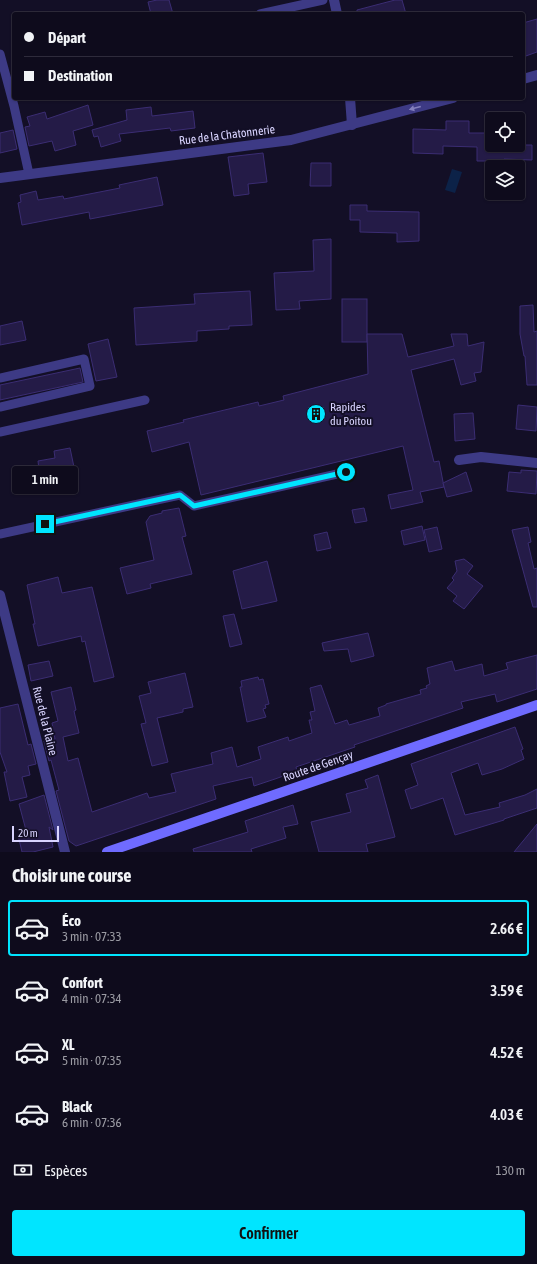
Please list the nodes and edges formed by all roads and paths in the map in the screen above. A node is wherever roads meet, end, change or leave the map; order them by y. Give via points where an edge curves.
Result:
1 (323, 0) edge
2 (334, 0) edge
3 (269, 12) edge
4 (337, 12) edge
5 (0, 54) edge
6 (537, 75) edge
7 (525, 78) edge
8 (12, 99) edge
9 (12, 100) edge
10 (350, 100) edge
11 (446, 100) edge
12 (352, 125) junction
13 (29, 174) junction
14 (0, 178) edge
15 (0, 378) edge
16 (145, 400) dead end
17 (0, 407) edge
18 (0, 432) edge
19 (459, 460) dead end
20 (537, 463) edge
21 (346, 472) dead end
22 (0, 534) edge
23 (0, 595) edge
24 (537, 705) edge
25 (65, 852) edge
26 (107, 852) edge

1 - 3 lane
2 - 4 street
5 - 8 lane
6 - 7 street
9 - 13 lane
10 - 12 street
11 -> 12 street, Rue de la Chatonnerie
12 - 13 street, Rue de la Chatonnerie via 291,140
13 - 14 street, Rue de la Chatonnerie
15 - 17 lane via 84,359 90,386
16 - 18 lane
19 - 20 street via 481,457
21 - 22 lane via 194,506 180,495
23 - 25 street, Rue de la Plaine
24 - 26 main road, Route de Gençay

